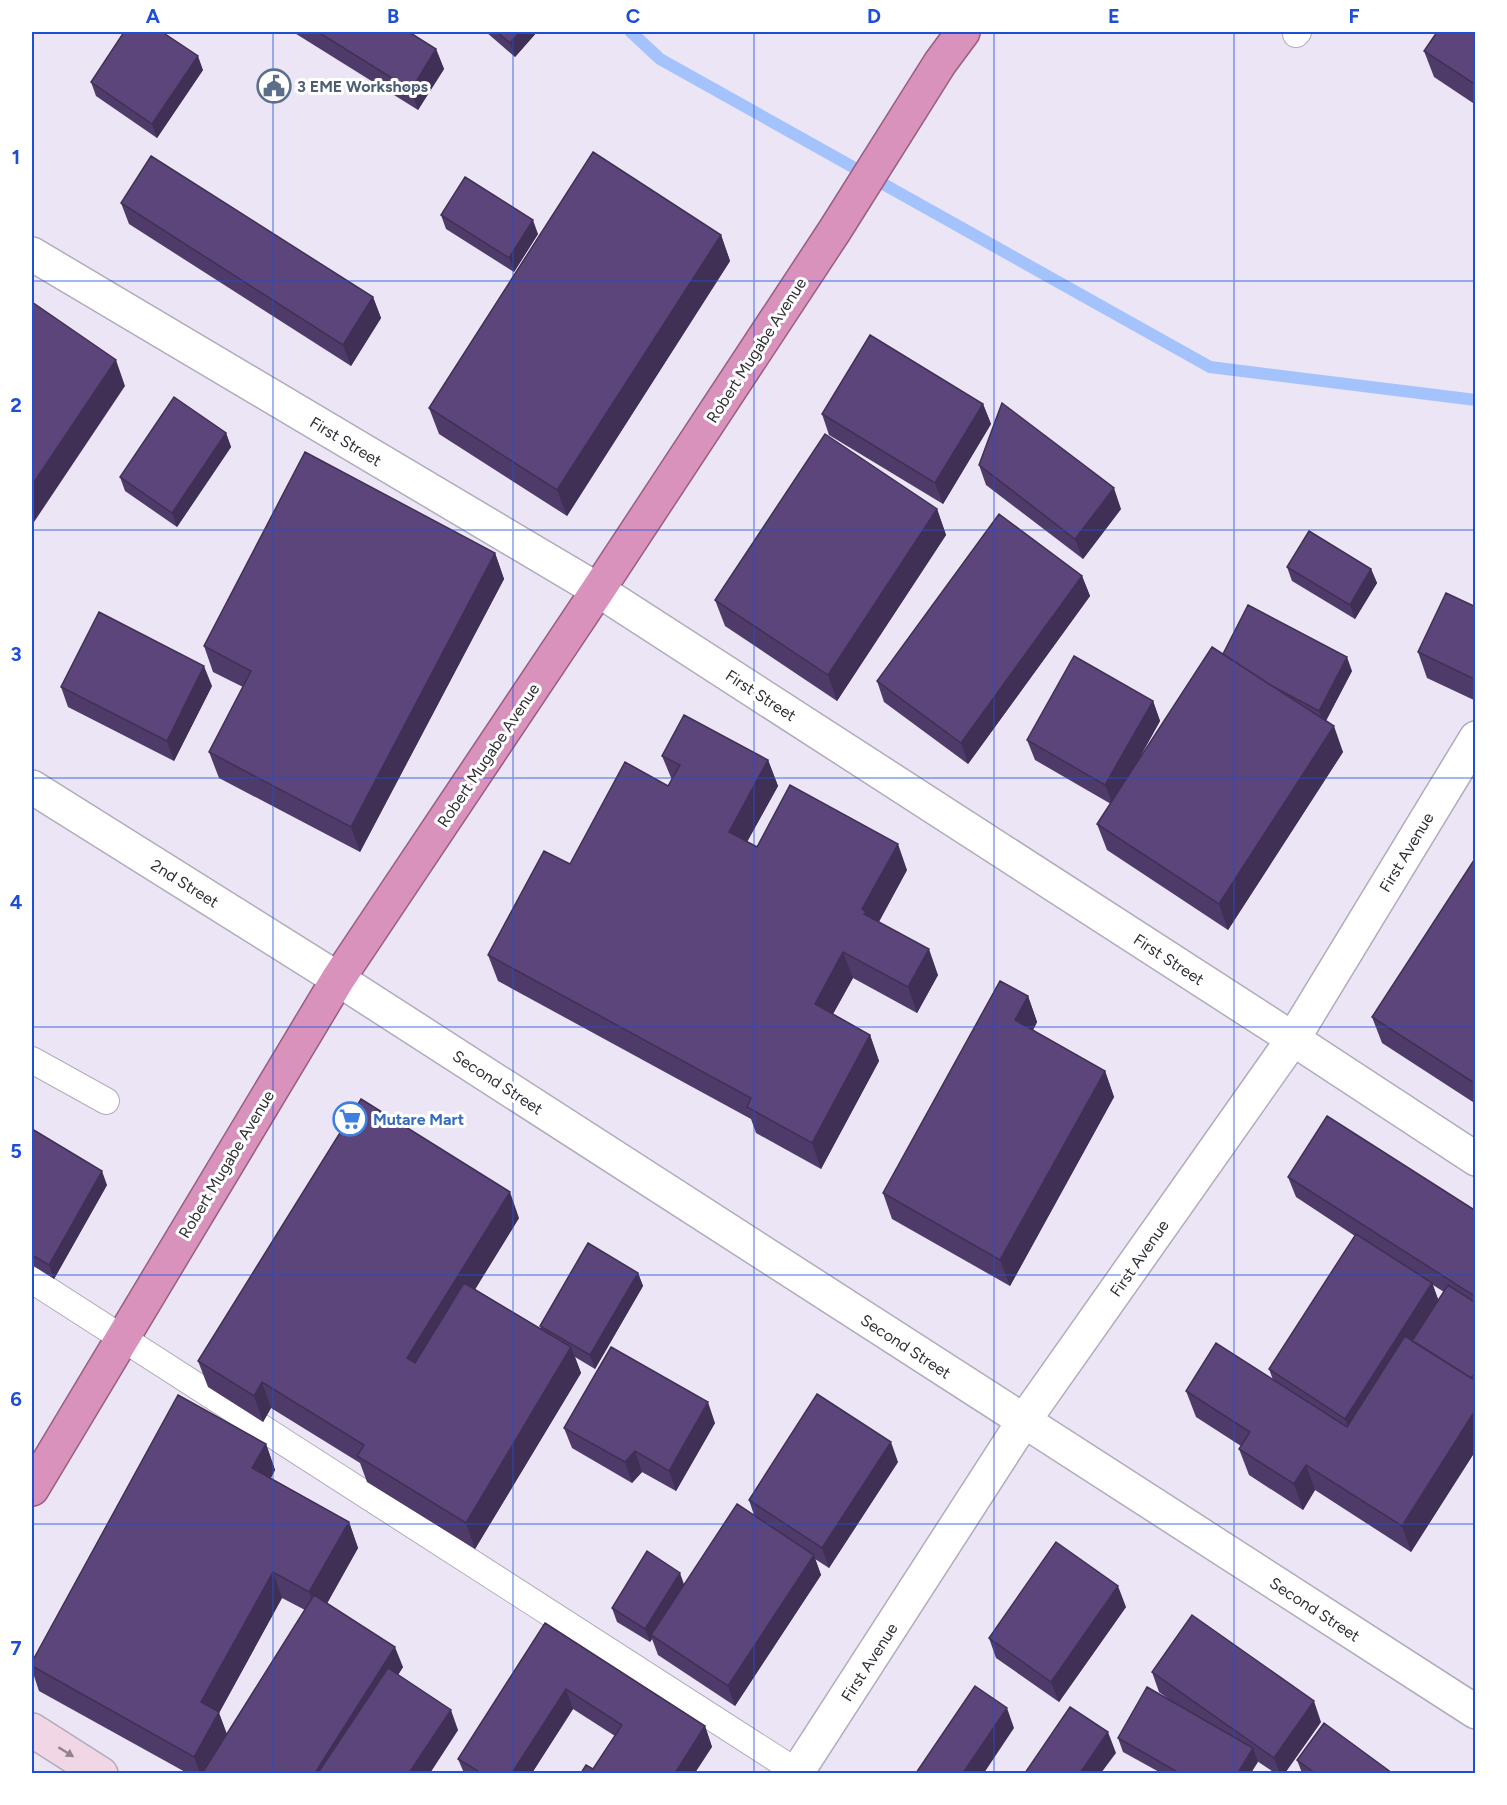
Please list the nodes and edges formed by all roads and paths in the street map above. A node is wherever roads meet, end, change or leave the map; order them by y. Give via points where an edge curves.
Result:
1 (963, 32) edge
2 (32, 254) edge
3 (598, 590) junction
4 (1476, 738) edge
5 (32, 787) edge
6 (338, 979) junction
7 (1293, 1039) junction
8 (32, 1060) edge
9 (106, 1101) dead end
10 (1476, 1159) edge
11 (32, 1280) edge
12 (122, 1338) junction
13 (1023, 1422) junction
14 (32, 1489) edge
15 (1476, 1712) edge
16 (32, 1730) edge
17 (101, 1773) edge
18 (798, 1773) edge

1 - 3 highway, Robert Mugabe Avenue
2 - 3 street, First Street
3 - 6 highway, Robert Mugabe Avenue
3 - 7 street, First Street
4 - 7 street, First Avenue
5 - 6 street, 2nd Street
6 - 12 highway, Robert Mugabe Avenue
6 - 13 street, Second Street
7 - 10 street, First Street
7 - 13 street, First Avenue
8 - 9 lane
11 - 12 lane
12 - 14 highway, Robert Mugabe Avenue
12 - 18 lane
13 - 15 street, Second Street
13 - 18 street, First Avenue
16 -> 17 main road

